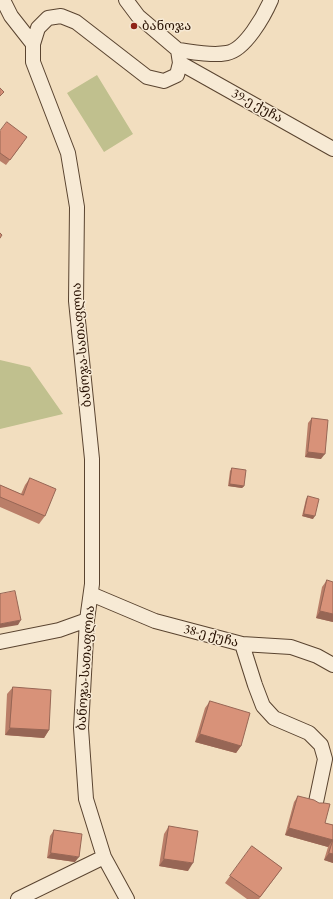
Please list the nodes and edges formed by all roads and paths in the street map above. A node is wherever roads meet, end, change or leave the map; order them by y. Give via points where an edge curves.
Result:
1 (3, 0) edge
2 (126, 0) edge
3 (271, 0) edge
4 (32, 44) junction
5 (179, 56) junction
6 (333, 149) edge
7 (91, 594) junction
8 (87, 620) junction
9 (0, 642) edge
10 (242, 644) junction
11 (333, 665) edge
12 (316, 802) edge
13 (104, 857) junction
14 (18, 899) edge
15 (127, 899) edge

1 - 4 street via 11,16
2 - 5 street via 138,16
3 - 5 street via 244,43 229,53
4 - 5 street, ბანოჯა-სათაფლია via 38,28 48,18 61,16 76,22 147,77 164,81 177,75
4 - 7 street, ბანოჯა-სათაფლია via 33,62 68,153 77,206 76,302 92,459
5 - 6 street, 39-ე ქუჩა
7 - 8 street, ბანოჯა-სათაფლია
7 - 10 street, 38-ე ქუჩა via 155,621
8 - 9 street via 59,630
8 - 13 street, ბანოჯა-სათაფლია via 81,728 86,800
10 - 11 street, 38-ე ქუჩა via 291,647
10 - 12 street via 263,706 274,718 309,733 321,745 325,760
13 - 14 street
13 - 15 street, ბანოჯა-სათაფლია

